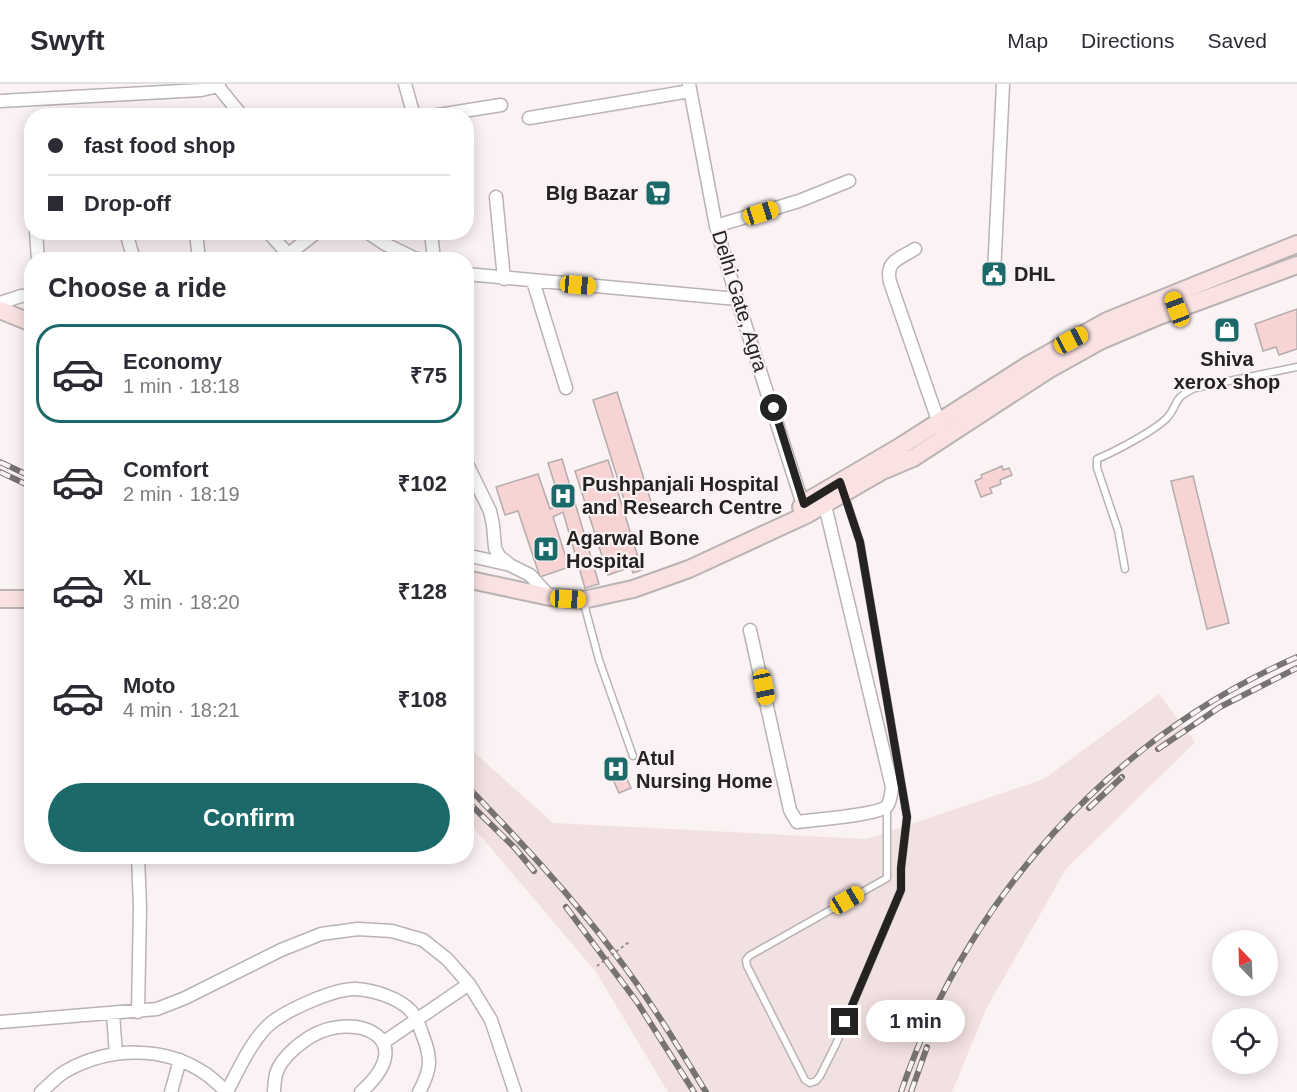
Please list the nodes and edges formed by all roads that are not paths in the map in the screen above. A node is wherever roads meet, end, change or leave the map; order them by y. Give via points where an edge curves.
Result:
1 (405, 84) edge
2 (1003, 84) edge
3 (217, 85) edge
4 (689, 88) edge
5 (0, 102) edge
6 (501, 105) dead end
7 (236, 108) edge
8 (412, 108) edge
9 (474, 109) edge
10 (529, 118) dead end
11 (849, 181) dead end
12 (496, 197) dead end
13 (716, 226) junction
14 (306, 240) edge
15 (379, 240) edge
16 (1297, 244) edge
17 (915, 249) dead end
18 (291, 252) edge
19 (402, 252) edge
20 (1297, 265) edge
21 (994, 274) dead end
22 (474, 275) edge
23 (504, 279) junction
24 (533, 281) junction
25 (24, 296) edge
26 (737, 299) junction
27 (1174, 302) junction
28 (0, 303) edge
29 (0, 310) edge
30 (24, 319) edge
31 (1297, 367) edge
32 (566, 388) dead end
33 (941, 430) junction
34 (474, 478) edge
35 (842, 488) junction
36 (824, 498) junction
37 (805, 509) junction
38 (474, 557) edge
39 (510, 565) junction
40 (1125, 569) dead end
41 (474, 581) edge
42 (550, 597) junction
43 (0, 599) edge
44 (24, 599) edge
45 (583, 600) junction
46 (750, 630) dead end
47 (633, 756) dead end
48 (886, 807) junction
49 (138, 864) edge
50 (470, 984) junction
51 (138, 1012) junction
52 (113, 1014) junction
53 (416, 1020) junction
54 (0, 1022) edge
55 (384, 1042) junction
56 (116, 1054) junction
57 (180, 1060) junction
58 (428, 1086) edge
59 (41, 1092) edge
60 (171, 1092) edge
61 (227, 1092) edge
62 (274, 1092) edge
63 (361, 1092) edge
64 (419, 1092) edge
65 (515, 1092) edge

1 - 8 street
2 - 21 street
3 - 5 street via 201,90
3 - 7 street
4 - 10 street
4 - 13 street, Delhi Gate, Agra
6 - 9 street
11 - 13 street
12 - 23 street
13 - 26 street, Delhi Gate, Agra
14 - 18 street
15 - 19 street
16 - 27 main road
17 - 33 street via 888,270
20 - 27 main road
22 - 23 street
23 - 24 street
24 - 26 street
24 - 32 street
25 - 28 street
26 - 37 street, Delhi Gate, Agra
27 - 33 main road via 1107,321 1054,349
29 - 30 main road
31 - 40 lane via 1184,393 1165,419 1120,449 1097,459
33 - 35 main road
34 - 39 street via 490,511 495,548
35 - 36 main road
35 - 48 lane via 860,542 907,817 901,890 836,1044 816,1081 810,1083 805,1080 747,960 887,878
36 - 37 main road
36 - 48 street via 892,788
37 - 45 main road via 790,522 689,569 633,589
38 - 39 street
39 - 42 street via 530,575
41 - 42 main road
42 - 45 main road
43 - 44 main road
45 - 47 lane via 599,660
46 - 48 street via 794,819 797,822 874,812
49 - 51 street
50 - 51 street via 423,940 392,931 357,929 321,934 185,998
50 - 53 street
50 - 65 street via 491,1020
51 - 52 street
52 - 54 street
52 - 56 street
53 - 55 street
53 - 58 street via 430,1064
53 - 61 street via 398,1001 366,991 355,989 317,998 273,1020 247,1052
55 - 62 street via 358,1028 330,1029 310,1036 286,1055 277,1072
55 - 63 street via 386,1062 375,1080
56 - 57 street via 141,1051
56 - 59 street via 101,1055 64,1072
57 - 60 street
57 - 61 street via 206,1074
58 - 64 street

